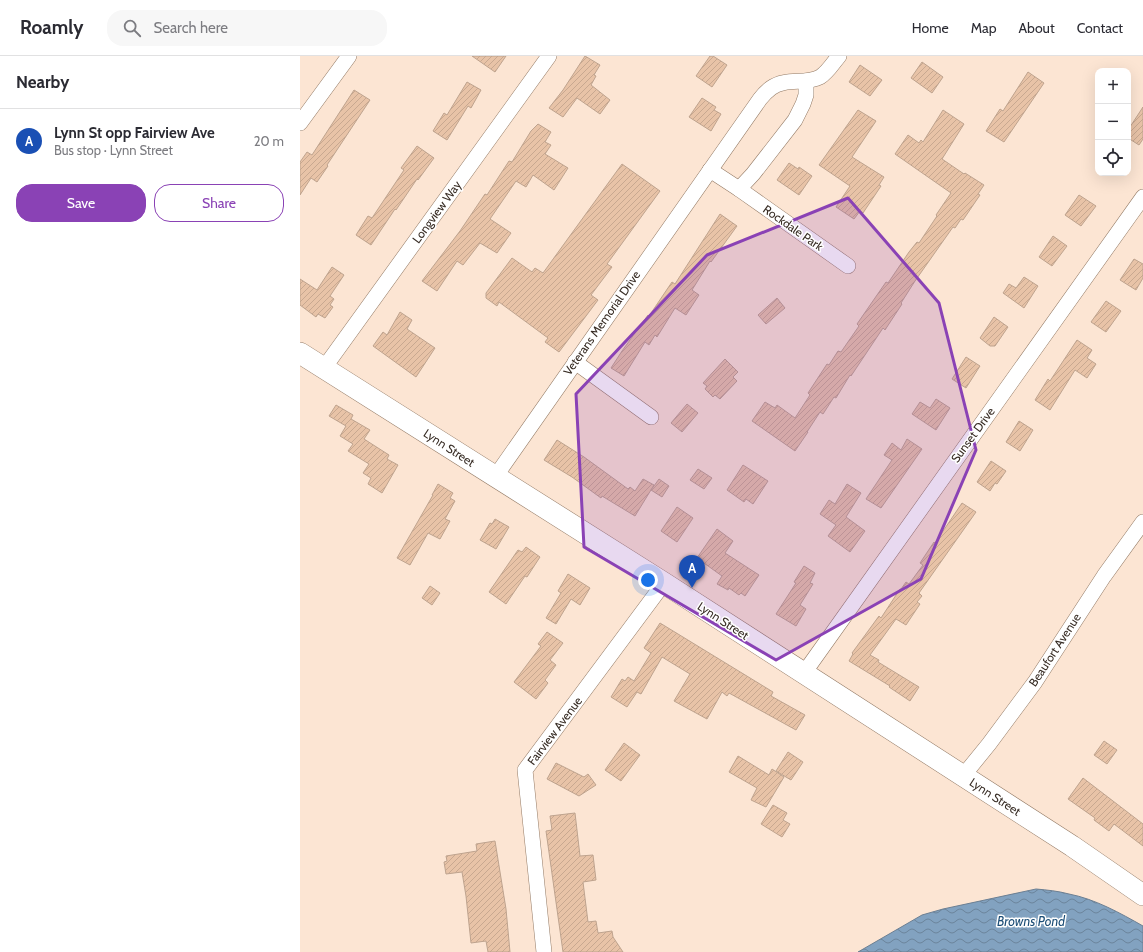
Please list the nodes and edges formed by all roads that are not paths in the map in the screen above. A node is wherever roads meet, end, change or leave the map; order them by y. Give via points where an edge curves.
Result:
1 (349, 56) edge
2 (550, 56) edge
3 (839, 56) edge
4 (806, 81) junction
5 (300, 123) edge
6 (710, 170) junction
7 (739, 189) junction
8 (1143, 197) edge
9 (848, 266) dead end
10 (300, 352) edge
11 (575, 362) junction
12 (324, 368) junction
13 (651, 417) dead end
14 (495, 476) junction
15 (1143, 522) edge
16 (664, 583) junction
17 (804, 673) junction
18 (963, 776) junction
19 (1143, 895) edge
20 (544, 952) edge

1 - 5 street
2 - 12 street, Longview Way
3 - 4 street, Veterans Memorial Drive via 827,71
4 - 6 street, Veterans Memorial Drive via 780,83 771,88 760,99
4 - 7 street via 806,95 795,120
6 - 7 street
6 - 11 street, Veterans Memorial Drive
7 - 9 street, Rockdale Park
8 - 17 street, Sunset Drive
10 - 12 main road, Lynn Street
11 - 13 street
11 - 14 street, Veterans Memorial Drive
12 - 14 main road, Lynn Street
14 - 16 main road, Lynn Street
15 - 18 street, Beaufort Avenue via 1104,576 1035,682
16 - 17 main road, Lynn Street
16 - 20 street, Fairview Avenue via 525,770
17 - 18 main road, Lynn Street
18 - 19 main road, Lynn Street

